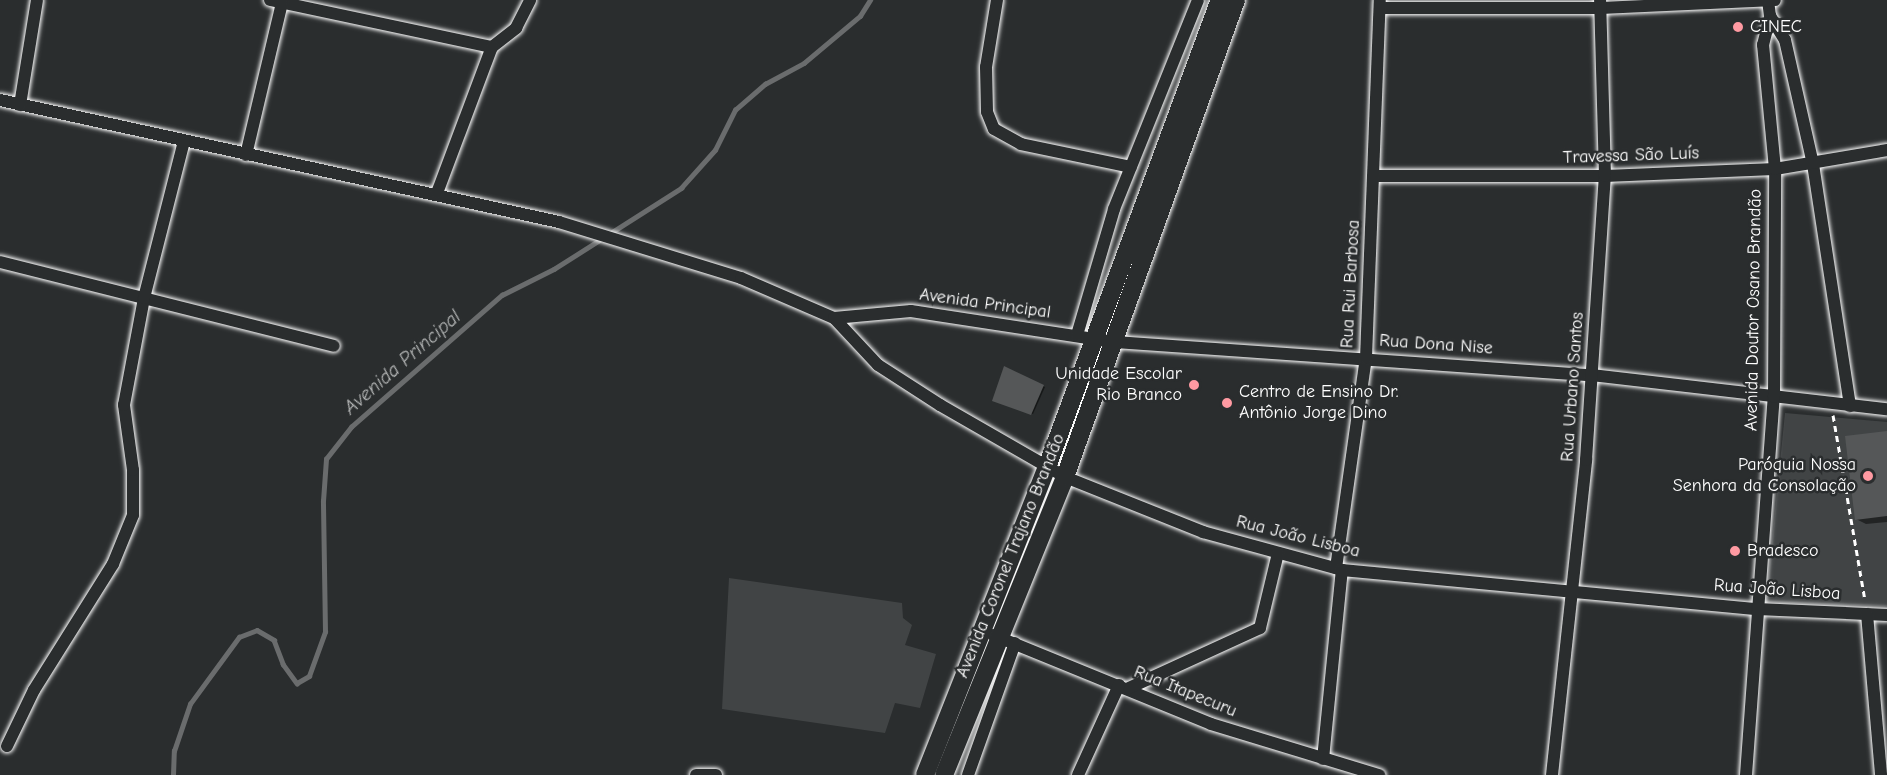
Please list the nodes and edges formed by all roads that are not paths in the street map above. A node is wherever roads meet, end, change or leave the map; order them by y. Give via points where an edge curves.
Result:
1 (38, 0) edge
2 (530, 0) edge
3 (997, 0) edge
4 (1198, 0) edge
5 (1220, 0) edge
6 (1236, 0) edge
7 (1770, 1) edge
8 (276, 2) edge
9 (1380, 4) edge
10 (1600, 4) edge
11 (1770, 16) junction
12 (492, 47) junction
13 (0, 100) edge
14 (20, 105) junction
15 (184, 141) junction
16 (1887, 150) edge
17 (246, 155) junction
18 (1813, 164) junction
19 (1131, 166) junction
20 (1775, 170) junction
21 (1375, 176) junction
22 (1605, 176) junction
23 (437, 193) junction
24 (0, 262) edge
25 (144, 298) junction
26 (834, 318) junction
27 (1086, 337) junction
28 (1113, 342) junction
29 (334, 346) dead end
30 (1365, 358) junction
31 (1592, 375) junction
32 (1774, 397) junction
33 (1850, 406) junction
34 (1887, 409) edge
35 (1047, 467) junction
36 (1065, 477) junction
37 (1278, 553) junction
38 (1339, 569) junction
39 (1569, 589) junction
40 (1757, 609) junction
41 (1867, 614) junction
42 (1887, 615) edge
43 (980, 632) junction
44 (1008, 640) junction
45 (1124, 687) junction
46 (7, 746) dead end
47 (1323, 759) junction
48 (1883, 769) edge
49 (696, 775) edge
50 (716, 775) edge
51 (925, 775) edge
52 (944, 775) edge
53 (968, 775) edge
54 (1078, 775) edge
55 (1379, 775) edge
56 (1552, 775) edge
57 (1746, 775) edge

1 - 14 street
2 - 12 street via 516,28
3 - 19 street via 986,67 987,112 994,129 1021,144
4 - 19 street, Avenida Coronel Trajano Brandão
5 - 27 main road, Avenida Coronel Trajano Brandão
6 - 28 main road, Avenida Coronel Trajano Brandão
7 - 10 street
7 - 11 street
8 - 12 street
8 - 17 street
9 - 10 street
9 - 21 street, Rua Rui Barbosa
10 - 22 street, Rua Urbano Santos
11 - 18 street via 1785,40
11 - 20 street, Avenida Doutor Osano Brandão via 1763,45
12 - 23 street
13 - 14 street, Avenida Principal
14 - 15 street, Avenida Principal
15 - 17 street, Avenida Principal
15 - 25 street
16 - 18 street, Travessa São Luís
17 - 23 street, Avenida Principal
18 - 20 street, Travessa São Luís
18 - 33 street
19 - 27 street, Avenida Coronel Trajano Brandão via 1114,209
20 - 22 street, Travessa São Luís
20 - 32 street, Avenida Doutor Osano Brandão
21 - 22 street, Travessa São Luís
21 - 30 street, Rua Rui Barbosa
22 - 31 street, Rua Urbano Santos
23 - 26 street, Avenida Principal via 617,238 768,288
24 - 25 street
25 - 29 street
25 - 46 street via 124,405 133,470 133,515 113,564 34,690
26 - 27 street, Avenida Principal via 911,311
26 - 35 street, Rua João Lisboa via 878,365
27 - 28 street, Rua Dona Nise
27 - 35 main road, Avenida Coronel Trajano Brandão
28 - 30 street, Rua Dona Nise
28 - 36 main road, Avenida Coronel Trajano Brandão
30 - 31 street, Rua Dona Nise
30 - 38 street, Rua Rui Barbosa
31 - 32 street, Rua Dona Nise
31 - 39 street, Rua Urbano Santos via 1581,506
32 - 33 street, Rua Dona Nise
32 - 40 street, Avenida Doutor Osano Brandão
33 - 34 street, Rua Dona Nise
35 - 36 street, Rua João Lisboa
35 - 43 main road, Avenida Coronel Trajano Brandão
36 - 37 street, Rua João Lisboa via 1203,532
36 - 44 main road, Avenida Coronel Trajano Brandão
37 - 38 street, Rua João Lisboa
37 - 45 street via 1260,628
38 - 39 street, Rua João Lisboa
38 - 47 street, Rua Rui Barbosa
39 - 40 street, Rua João Lisboa
39 - 56 street, Rua Urbano Santos
40 - 41 street, Rua João Lisboa
40 - 57 street, Avenida Doutor Osano Brandão
41 - 42 street, Rua João Lisboa
41 - 48 street
43 - 44 street, Rua Itapecuru
43 - 51 main road, Avenida Coronel Trajano Brandão
44 - 45 street, Rua Itapecuru
44 - 52 main road, Avenida Coronel Trajano Brandão
44 - 53 street
45 - 47 street, Rua Itapecuru via 1211,724
45 - 54 street
47 - 55 street, Rua Itapecuru
49 - 50 street

